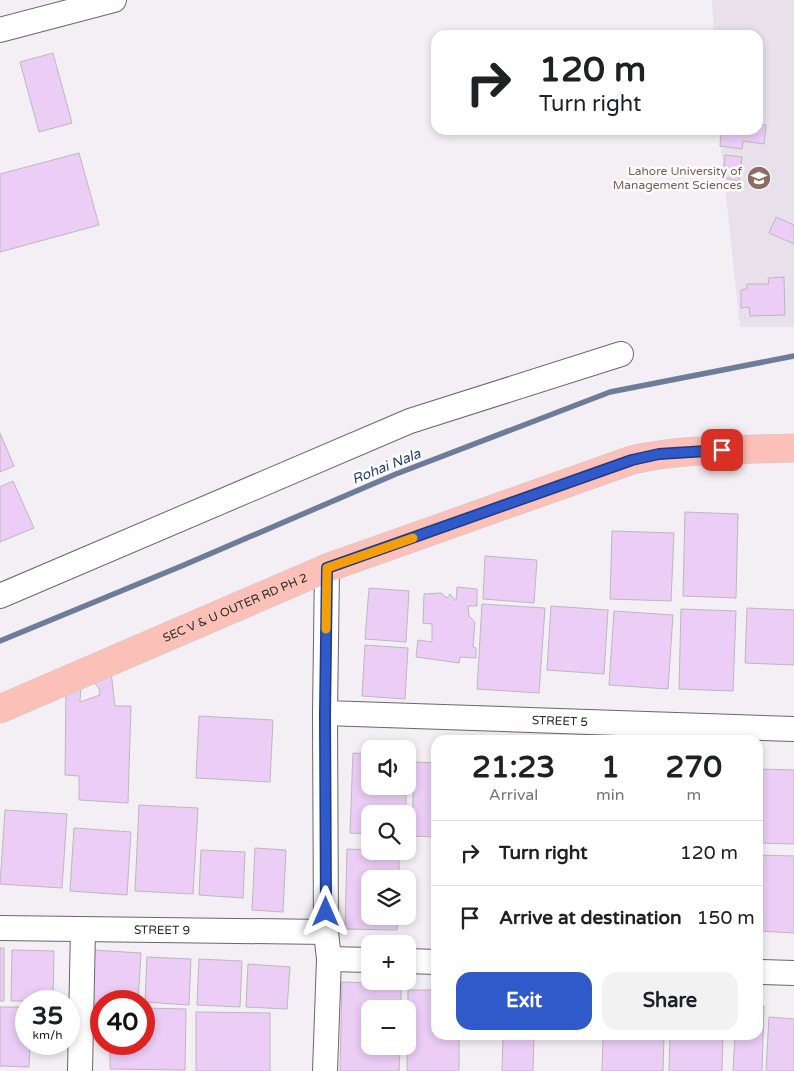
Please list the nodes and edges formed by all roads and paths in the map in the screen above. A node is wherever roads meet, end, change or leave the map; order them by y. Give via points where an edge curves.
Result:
1 (114, 0) edge
2 (0, 30) edge
3 (621, 354) dead end
4 (794, 448) edge
5 (327, 568) junction
6 (0, 596) edge
7 (0, 709) edge
8 (325, 714) junction
9 (794, 730) edge
10 (0, 928) edge
11 (83, 930) junction
12 (326, 932) junction
13 (329, 959) junction
14 (361, 960) edge
15 (416, 961) edge
16 (431, 962) edge
17 (763, 972) edge
18 (794, 973) edge
19 (80, 1071) edge
20 (325, 1071) edge

1 - 2 street
3 - 6 street via 410,421
4 - 5 main road, SEC V & U OUTER RD PH 2 via 695,451 632,460
5 - 7 main road, SEC V & U OUTER RD PH 2
5 - 8 street
8 - 9 street, STREET 5
8 - 12 street
10 - 11 street, STREET 9
11 - 12 street, STREET 9
11 - 19 street
12 - 13 street
13 - 14 street
13 - 20 street
15 - 16 street
17 - 18 street

